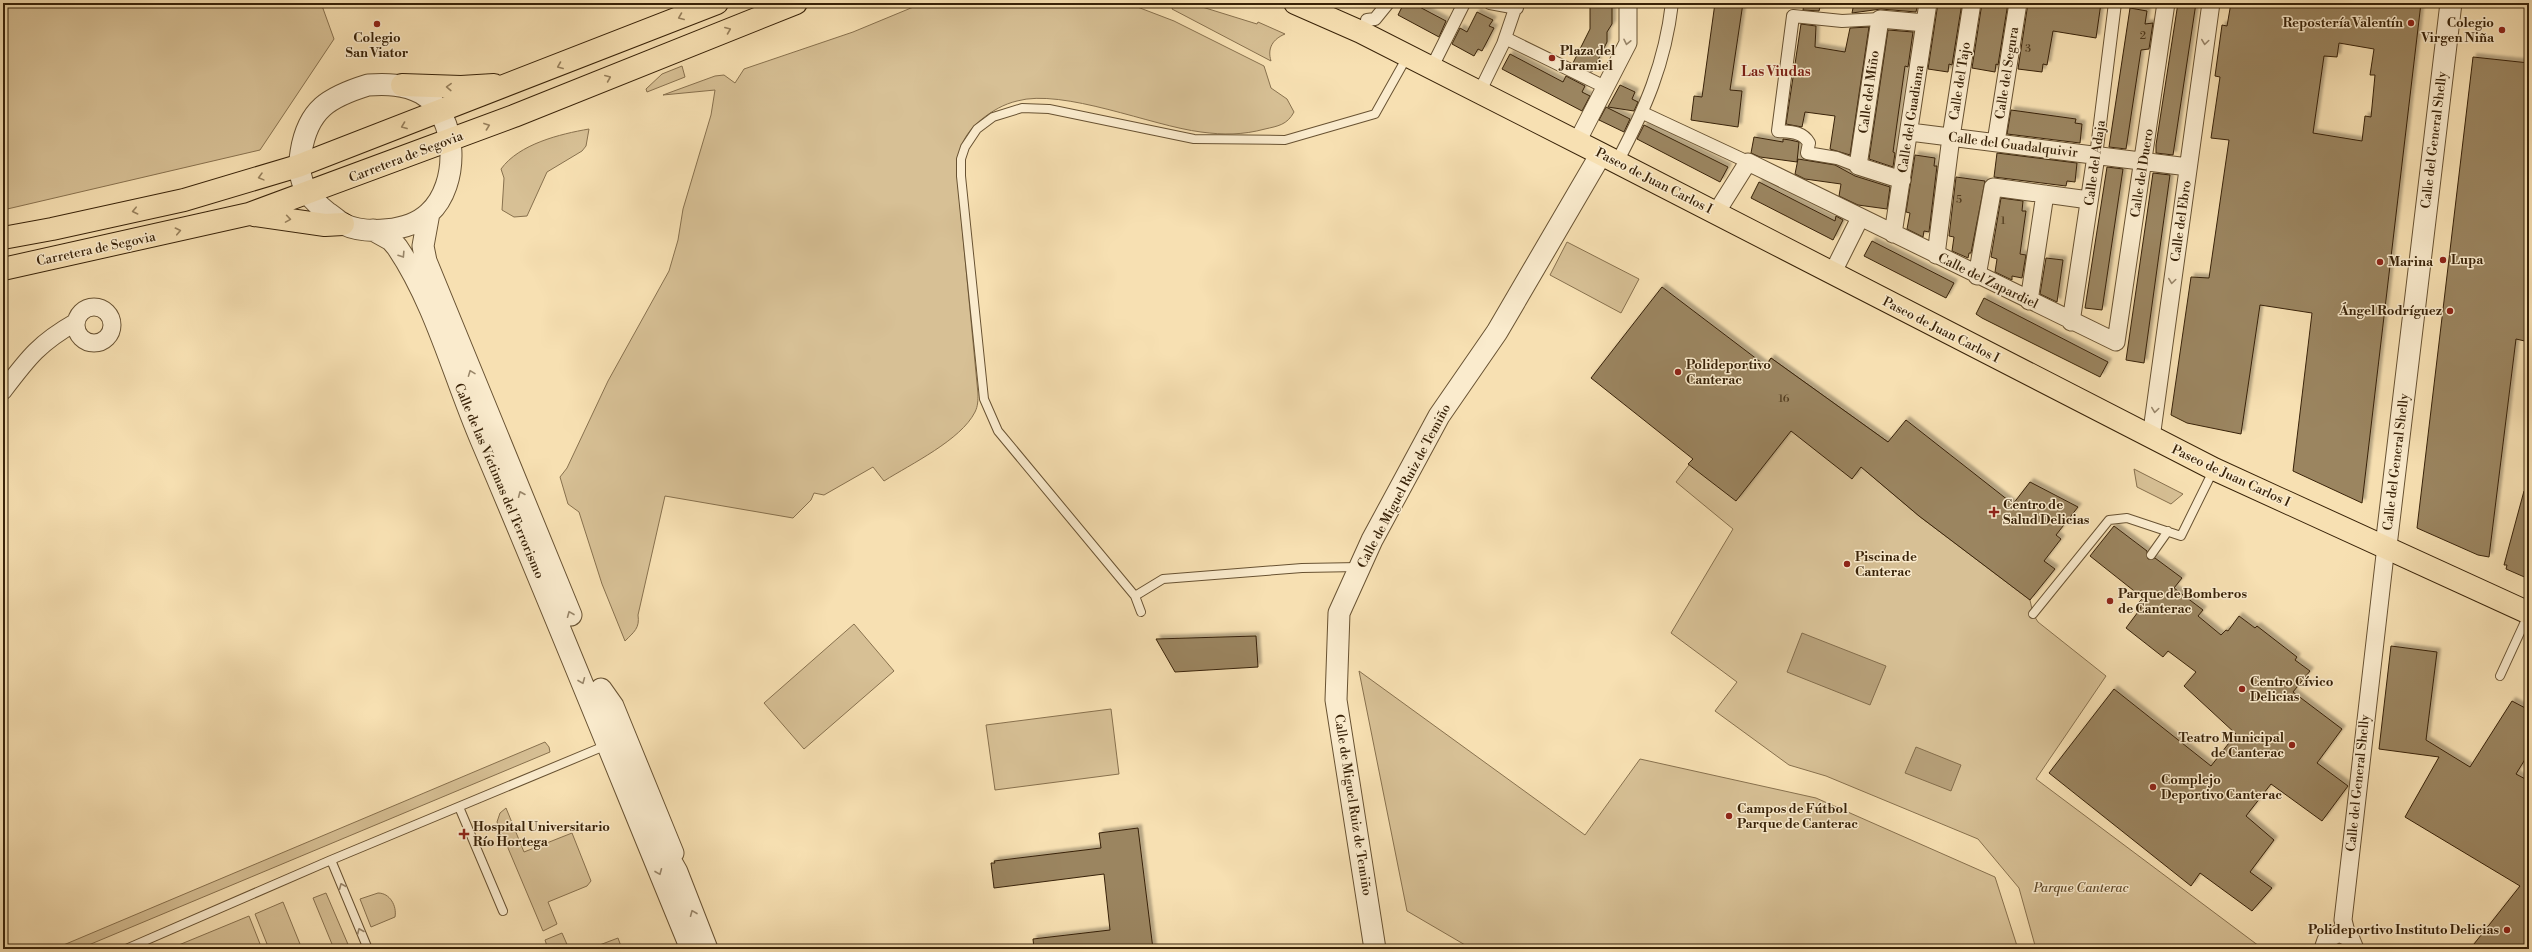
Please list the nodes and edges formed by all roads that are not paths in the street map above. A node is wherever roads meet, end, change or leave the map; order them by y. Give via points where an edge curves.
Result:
1 (717, 3) edge
2 (796, 3) edge
3 (1296, 3) edge
4 (1330, 3) edge
5 (1388, 3) edge
6 (1464, 3) edge
7 (1490, 3) edge
8 (1628, 3) edge
9 (1672, 3) edge
10 (1928, 3) edge
11 (1972, 3) edge
12 (2018, 3) edge
13 (2115, 3) edge
14 (2166, 3) edge
15 (2211, 3) edge
16 (2451, 3) edge
17 (1517, 6) edge
18 (1880, 19) junction
19 (1925, 24) junction
20 (1364, 26) junction
21 (1505, 38) junction
22 (1406, 57) junction
23 (1431, 69) junction
24 (515, 84) junction
25 (402, 85) junction
26 (1605, 87) junction
27 (1479, 93) junction
28 (441, 113) junction
29 (1643, 113) junction
30 (1910, 132) junction
31 (1951, 137) junction
32 (450, 140) junction
33 (1577, 142) junction
34 (1996, 142) junction
35 (2096, 156) junction
36 (1609, 158) junction
37 (1748, 162) junction
38 (2144, 162) junction
39 (298, 166) junction
40 (1858, 166) junction
41 (2188, 167) junction
42 (1902, 180) junction
43 (306, 194) junction
44 (2045, 194) junction
45 (2089, 200) junction
46 (249, 214) junction
47 (429, 214) junction
48 (1716, 214) junction
49 (1860, 218) junction
50 (343, 224) junction
51 (373, 230) junction
52 (1893, 234) junction
53 (3, 238) edge
54 (1936, 255) junction
55 (3, 268) edge
56 (1832, 274) junction
57 (1977, 276) junction
58 (2029, 301) junction
59 (2071, 322) junction
60 (78, 330) dead end
61 (2116, 342) joint
62 (3, 391) edge
63 (2151, 438) junction
64 (2214, 469) junction
65 (2168, 531) junction
66 (2386, 546) junction
67 (2151, 555) dead end
68 (1359, 567) junction
69 (1135, 596) junction
70 (1141, 612) dead end
71 (2529, 613) edge
72 (2033, 614) dead end
73 (2500, 676) dead end
74 (601, 689) junction
75 (608, 745) junction
76 (459, 807) junction
77 (331, 860) junction
78 (677, 872) junction
79 (503, 911) dead end
80 (2345, 935) edge
81 (126, 949) edge
82 (368, 949) edge
83 (691, 949) edge
84 (708, 949) edge
85 (1376, 949) edge
86 (2323, 949) edge

1 -> 24 main road
32 -> 2 main road, Carretera de Segovia
3 - 20 main road, Paseo de Juan Carlos I
4 - 20 main road, Paseo de Juan Carlos I
5 - 20 street
6 - 23 street
7 - 17 street
8 -> 26 street via 1628,43
9 - 29 street via 1668,39
10 - 19 street, Calle del Guadiana
11 - 31 street, Calle del Tajo
12 - 34 street, Calle del Segura
13 - 35 street, Calle del Adaja
14 - 38 street, Calle del Duero
15 -> 41 street, Calle del Ebro
16 - 66 street, Calle del General Shelly
17 - 21 street
18 - 19 street
18 - 40 street, Calle del Miño
18 - 40 street via 1842,21 1792,16 1778,131 1805,137 1809,143 1807,153 1837,158
19 - 30 street, Calle del Guadiana
20 - 22 main road, Paseo de Juan Carlos I
21 - 26 street
21 - 27 street
22 - 23 main road, Paseo de Juan Carlos I
22 - 69 lane via 1375,114 1285,140 1194,139 1035,107 1007,111 993,117 977,129 967,141 961,159 960,176 984,399 998,431
23 - 27 main road, Paseo de Juan Carlos I
24 -> 25 main road via 461,87
24 - 28 main road
25 - 28 street via 422,94
25 - 39 street via 368,85 346,92 322,106 310,119 303,134
26 - 33 street
27 - 33 main road, Paseo de Juan Carlos I
28 - 32 street
28 -> 39 main road
29 - 36 street
29 - 37 street, Calle del Zapardiel
30 - 31 street, Calle del Guadalquivir
30 - 42 street, Calle del Guadiana
31 - 34 street, Calle del Guadalquivir
31 - 54 street, Calle del Tajo
32 - 43 main road, Carretera de Segovia
32 - 47 street via 452,169
33 - 36 main road, Paseo de Juan Carlos I
34 - 35 street, Calle del Guadalquivir
35 - 38 street, Calle del Guadalquivir
35 - 45 street, Calle del Adaja
36 - 48 main road, Paseo de Juan Carlos I
36 - 68 street, Calle de Miguel Ruiz de Temiño via 1497,332 1439,416
37 - 48 street
37 - 49 street, Calle del Zapardiel
38 - 41 street, Calle del Guadalquivir
38 - 61 street, Calle del Duero
39 - 43 street
39 -> 53 main road via 184,200
40 - 42 street
41 -> 63 street, Calle del Ebro
42 - 52 street, Calle del Guadiana
43 - 46 main road, Carretera de Segovia
43 - 50 street
44 - 45 street
44 - 57 street via 1993,187
44 - 58 street
45 - 59 street, Calle del Adaja
46 -> 50 main road via 325,225
55 -> 46 main road, Carretera de Segovia
47 - 51 street via 401,227
74 -> 47 street, Calle de las Víctimas del Terrorismo via 426,261 423,246
48 - 56 main road, Paseo de Juan Carlos I
49 - 52 street, Calle del Zapardiel
49 - 56 street
50 - 51 street
51 -> 75 street, Calle de las Víctimas del Terrorismo via 391,240 397,247 426,302 466,406
52 - 54 street, Calle del Zapardiel
54 - 57 street, Calle del Zapardiel
56 - 63 main road, Paseo de Juan Carlos I
57 - 58 street, Calle del Zapardiel
58 - 59 street, Calle del Zapardiel
59 - 61 street, Calle del Zapardiel
60 - 62 street via 50,337 30,356
63 - 64 main road, Paseo de Juan Carlos I
64 - 65 lane via 2181,536
64 - 66 main road, Paseo de Juan Carlos I
65 - 67 lane
65 - 72 lane via 2127,518 2109,520
66 - 71 main road, Paseo de Juan Carlos I
66 - 80 street, Calle del General Shelly
68 - 69 lane via 1302,568 1163,580
68 - 85 street, Calle de Miguel Ruiz de Temiño via 1339,614 1336,700
69 - 70 lane
71 - 73 lane
74 - 75 street, Calle de las Víctimas del Terrorismo via 612,726
74 - 78 street, Calle de las Víctimas del Terrorismo via 613,706 672,848
75 - 76 lane
75 - 78 street, Calle de las Víctimas del Terrorismo via 625,757 662,848
75 -> 83 street, Calle de las Víctimas del Terrorismo
76 - 77 lane
76 - 79 lane
77 - 81 lane
82 -> 77 lane
84 -> 78 street, Calle de las Víctimas del Terrorismo
80 - 86 street via 2326,940

